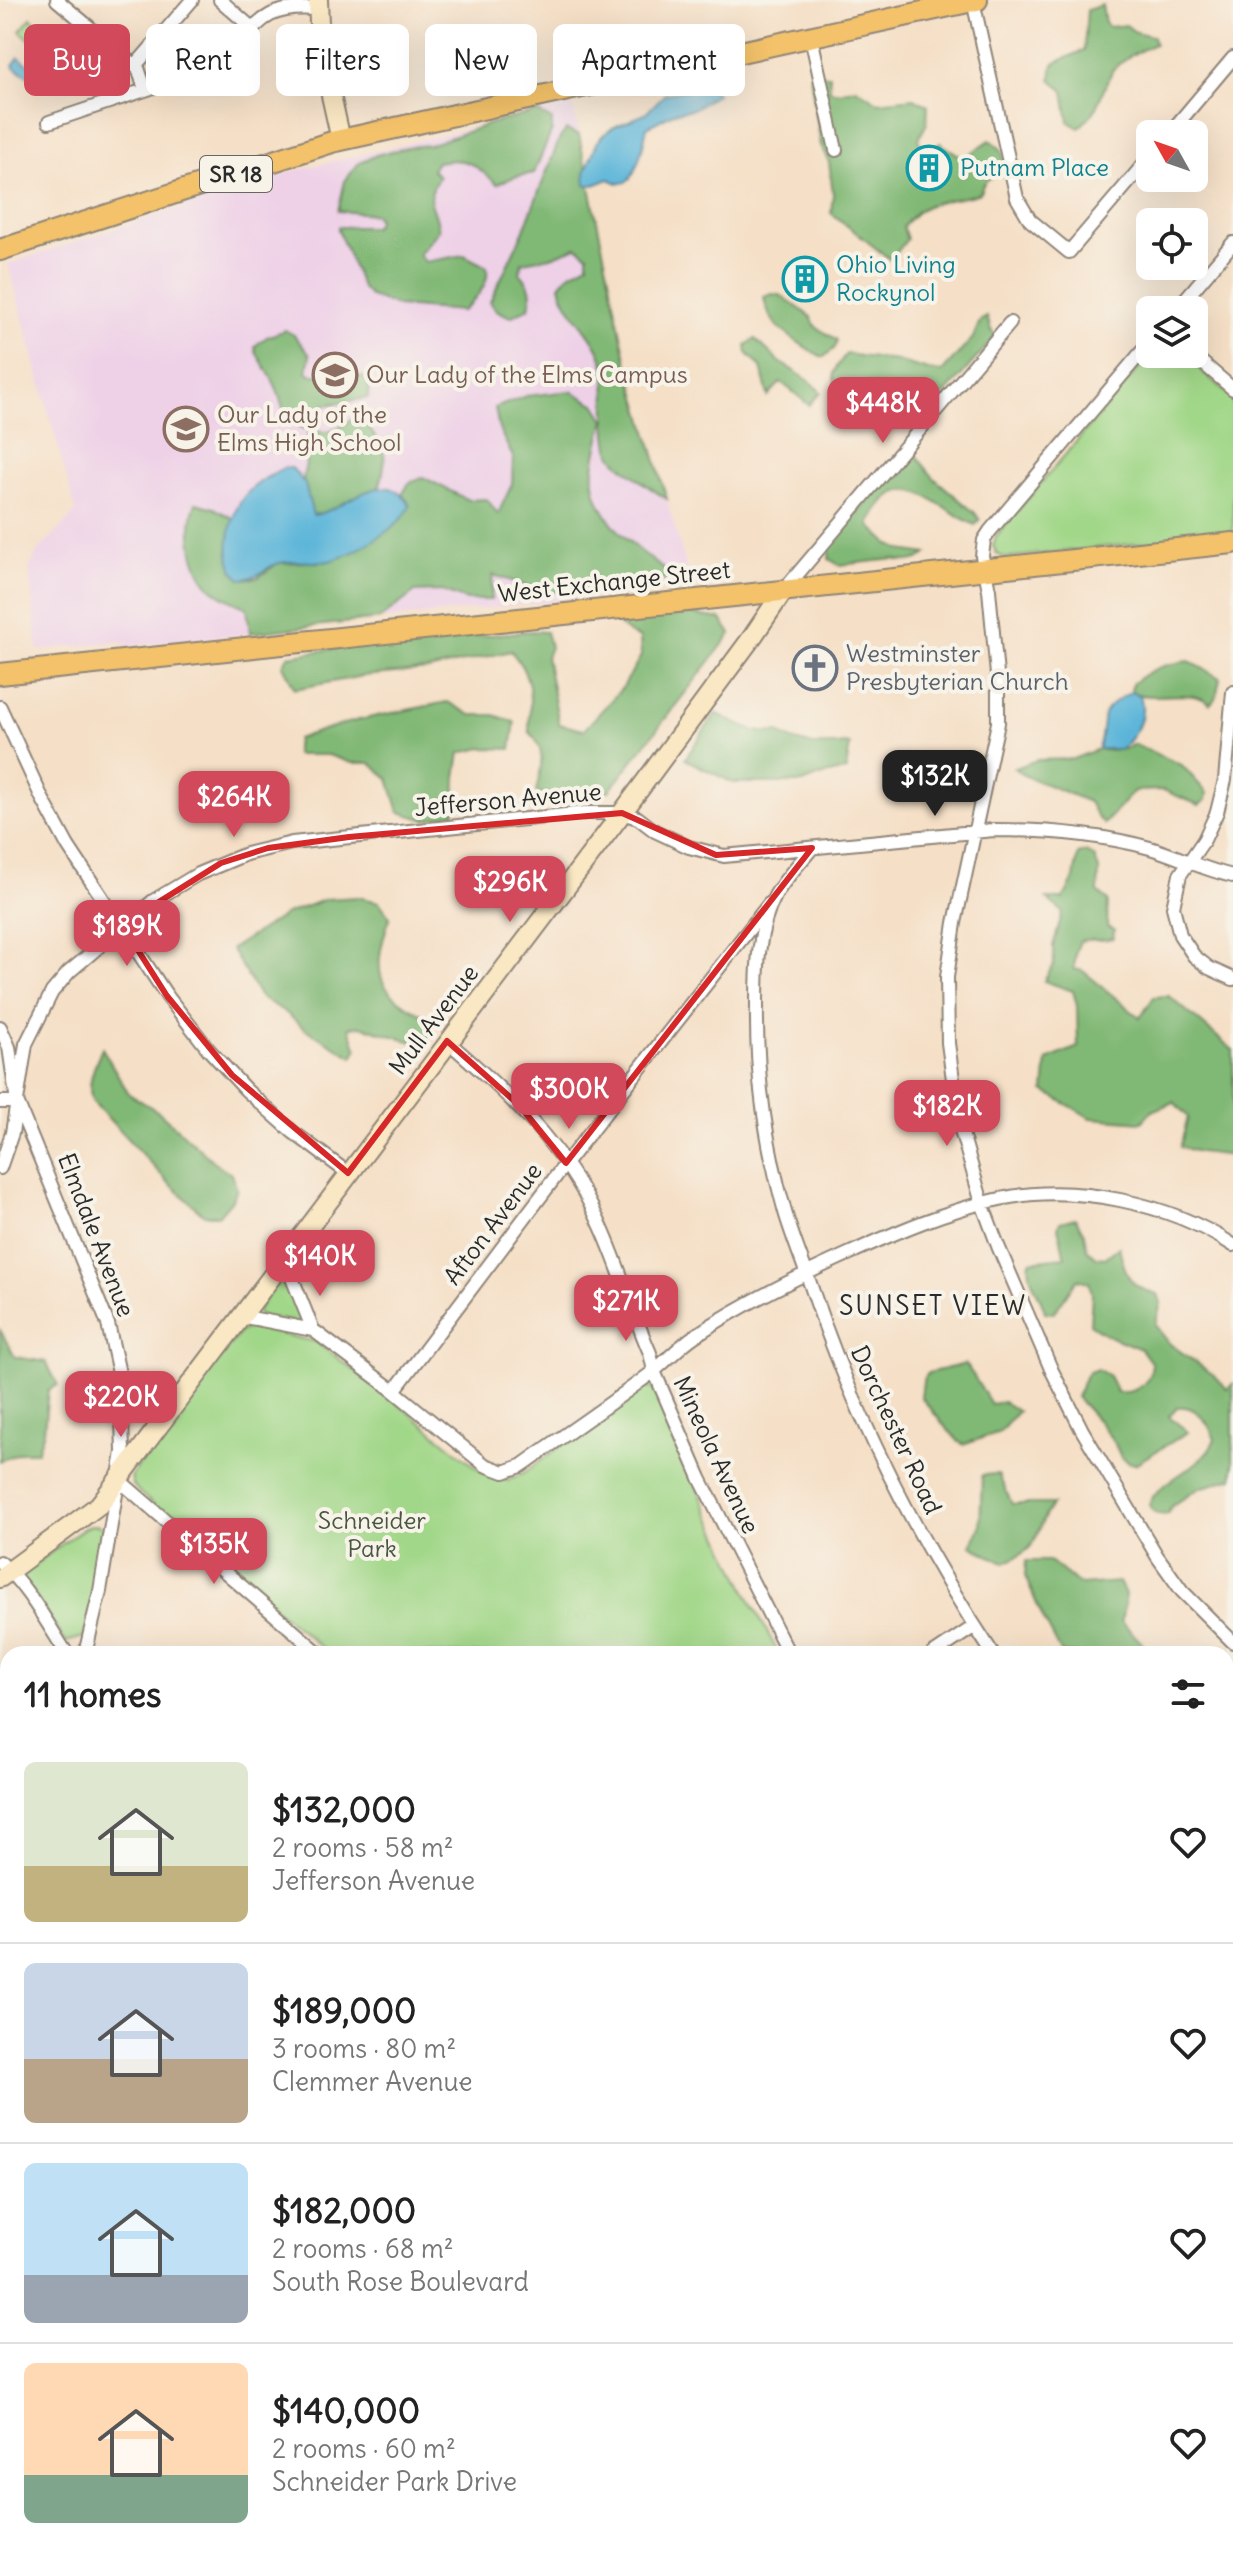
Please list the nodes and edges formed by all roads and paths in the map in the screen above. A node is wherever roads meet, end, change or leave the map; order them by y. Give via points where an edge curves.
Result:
1 (57, 0) edge
2 (192, 0) edge
3 (220, 0) edge
4 (975, 0) edge
5 (318, 5) edge
6 (247, 24) edge
7 (257, 24) edge
8 (811, 37) junction
9 (1233, 58) edge
10 (135, 66) junction
11 (145, 89) joint
12 (1181, 120) edge
13 (49, 122) dead end
14 (341, 140) junction
15 (836, 150) dead end
16 (1136, 173) edge
17 (1233, 243) edge
18 (1, 247) edge
19 (1188, 296) edge
20 (1010, 323) dead end
21 (1136, 359) edge
22 (1208, 368) edge
23 (1233, 389) edge
24 (1233, 543) edge
25 (985, 569) junction
26 (784, 590) junction
27 (0, 674) edge
28 (1233, 692) edge
29 (0, 707) edge
30 (622, 813) junction
31 (974, 832) junction
32 (812, 848) junction
33 (1190, 862) junction
34 (1233, 876) edge
35 (775, 895) junction
36 (122, 925) junction
37 (1233, 979) edge
38 (0, 1027) edge
39 (447, 1041) junction
40 (0, 1102) edge
41 (17, 1102) junction
42 (566, 1163) junction
43 (0, 1168) edge
44 (348, 1173) junction
45 (982, 1203) junction
46 (1233, 1245) edge
47 (284, 1258) junction
48 (806, 1274) junction
49 (240, 1316) junction
50 (313, 1330) junction
51 (654, 1371) junction
52 (394, 1391) junction
53 (119, 1480) junction
54 (3, 1570) edge
55 (975, 1626) junction
56 (1233, 1642) edge
57 (61, 1646) edge
58 (87, 1646) edge
59 (311, 1646) edge
60 (785, 1646) edge
61 (945, 1646) edge
62 (988, 1646) edge

1 - 10 street
2 - 10 street
3 - 6 street
4 - 8 main road, SR 18
4 - 16 street via 1021,208 1030,220 1069,252
5 - 7 street via 282,9
5 - 14 street via 320,46
8 - 14 main road, SR 18
8 - 15 street
9 - 12 street
10 - 11 street
11 - 13 street
14 - 18 main road, SR 18
17 - 19 street
20 - 26 street, Mull Avenue
21 - 25 street via 990,531 982,549
22 - 23 street
24 - 25 main road, West Exchange Street
25 - 26 main road, West Exchange Street
25 - 31 street via 998,723
26 - 27 main road, West Exchange Street
26 - 30 street, Mull Avenue
28 - 33 street via 1217,812
29 - 36 street via 68,846
30 - 32 street, Jefferson Avenue via 716,855
30 - 36 street, Jefferson Avenue via 568,814 268,848 198,874
30 - 39 street, Mull Avenue
31 - 32 street, Jefferson Avenue
31 - 33 street, Jefferson Avenue via 1063,832
31 - 45 street via 947,977 947,1026 959,1123
32 - 35 street, Dorchester Road
33 - 34 street, Jefferson Avenue
33 - 37 street via 1175,887 1177,925 1194,956
35 - 42 street, Afton Avenue
35 - 48 street, Dorchester Road via 757,975 758,1068 773,1167
36 - 41 street, Jefferson Avenue via 52,992 26,1044
36 - 44 street via 167,996 232,1075 293,1132
38 - 41 street, Elmdale Avenue via 9,1047
39 - 42 street, Mineola Avenue via 519,1105
39 - 44 street, Mull Avenue
40 - 41 street
41 - 43 street, Jefferson Avenue
41 - 53 street, Elmdale Avenue via 95,1288 116,1353 124,1434
42 - 51 street, Mineola Avenue via 607,1239
42 - 52 street, Afton Avenue
44 - 47 street, Mull Avenue
45 - 46 street via 1035,1194 1120,1201 1182,1219
45 - 48 street via 866,1245
45 - 56 street via 1045,1357 1104,1470 1182,1591
47 - 49 street, Mull Avenue
47 - 50 street
48 - 51 street via 695,1336
48 - 55 street, Dorchester Road via 874,1442
49 - 50 street
49 - 53 street, Mull Avenue
50 - 52 street
51 - 52 street via 521,1466 500,1472
51 - 60 street, Mineola Avenue via 700,1478
53 - 54 street, Mull Avenue via 99,1505
53 - 58 street, Elmdale Avenue
53 - 59 street
54 - 57 street
55 - 61 street
55 - 62 street, Dorchester Road

